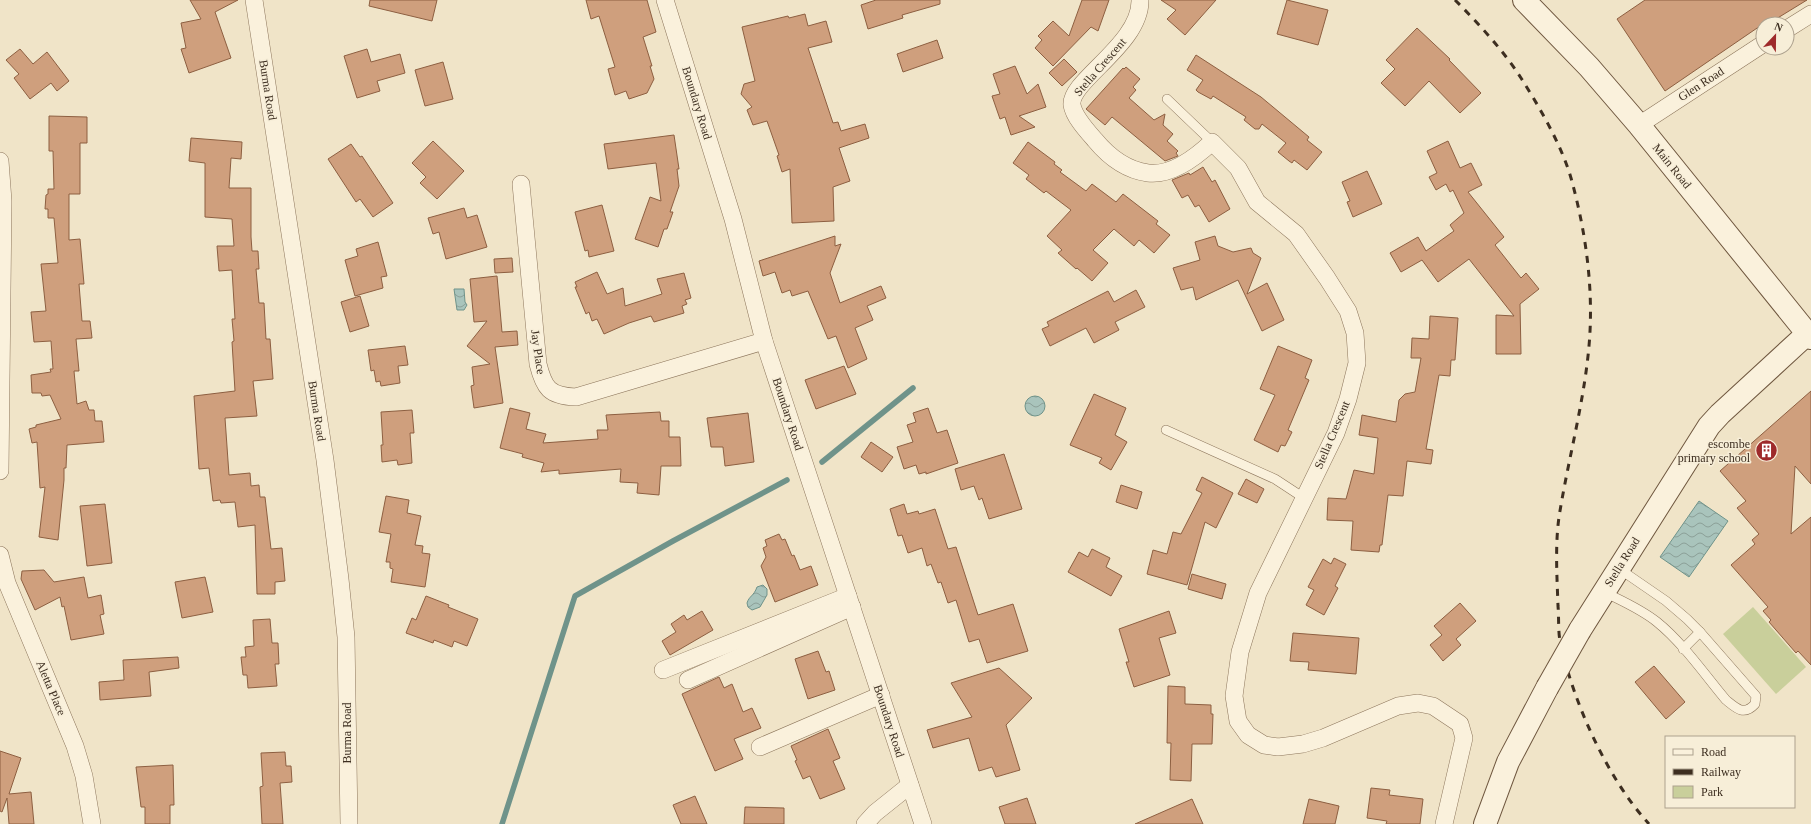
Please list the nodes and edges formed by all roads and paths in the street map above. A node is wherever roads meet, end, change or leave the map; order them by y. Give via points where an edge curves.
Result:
1 (254, 0) edge
2 (665, 0) edge
3 (1140, 0) edge
4 (1524, 0) edge
5 (1811, 14) edge
6 (1795, 24) edge
7 (1755, 49) edge
8 (1167, 99) dead end
9 (1638, 125) junction
10 (1212, 142) junction
11 (0, 161) edge
12 (521, 184) dead end
13 (1810, 334) edge
14 (764, 341) junction
15 (1166, 430) dead end
16 (0, 471) edge
17 (1304, 498) junction
18 (0, 555) edge
19 (1618, 568) junction
20 (1604, 592) junction
21 (850, 601) junction
22 (1700, 632) junction
23 (1683, 649) junction
24 (663, 670) dead end
25 (688, 680) dead end
26 (881, 695) junction
27 (760, 747) dead end
28 (910, 785) junction
29 (92, 824) edge
30 (349, 824) edge
31 (865, 824) edge
32 (923, 824) edge
33 (1444, 824) edge
34 (1484, 824) edge

1 - 30 street, Burma Road via 342,593 346,637
2 - 14 street, Boundary Road via 733,219
3 - 10 street, Stella Crescent via 1138,16 1126,36 1076,92 1072,105 1076,114 1107,152 1121,164 1136,171 1154,174 1165,171 1195,157
4 - 9 main road, Main Road via 1589,67
5 - 6 street
7 - 9 street, Glen Road
8 - 10 lane
9 - 13 main road, Main Road
10 - 17 street, Stella Crescent via 1238,168 1257,202 1296,234 1348,311 1355,333 1357,363 1348,399 1336,433
11 - 16 street via 3,201
12 - 14 street, Jay Place via 538,364 542,379 550,391 560,396 576,397
13 - 19 main road, Stella Road via 1709,426
14 - 21 street, Boundary Road
15 - 17 lane via 1275,479
17 - 33 street, Stella Crescent via 1258,593 1240,652 1234,696 1238,721 1248,735 1264,745 1278,747 1323,738 1398,706 1418,703 1433,706 1460,724 1464,738
18 - 29 street, Aletta Place via 6,583 75,746 84,776
19 - 20 main road, Stella Road
19 - 22 lane via 1666,601
20 - 23 lane via 1643,612 1658,623
20 - 34 main road, Stella Road, bridge via 1546,688 1508,762
21 - 24 street
21 - 25 street
21 - 26 street, Boundary Road
22 - 23 lane
22 - 23 lane via 1756,696 1755,704 1744,711 1735,708
26 - 27 street
26 - 28 street, Boundary Road
28 - 31 street
28 - 32 street, Boundary Road

